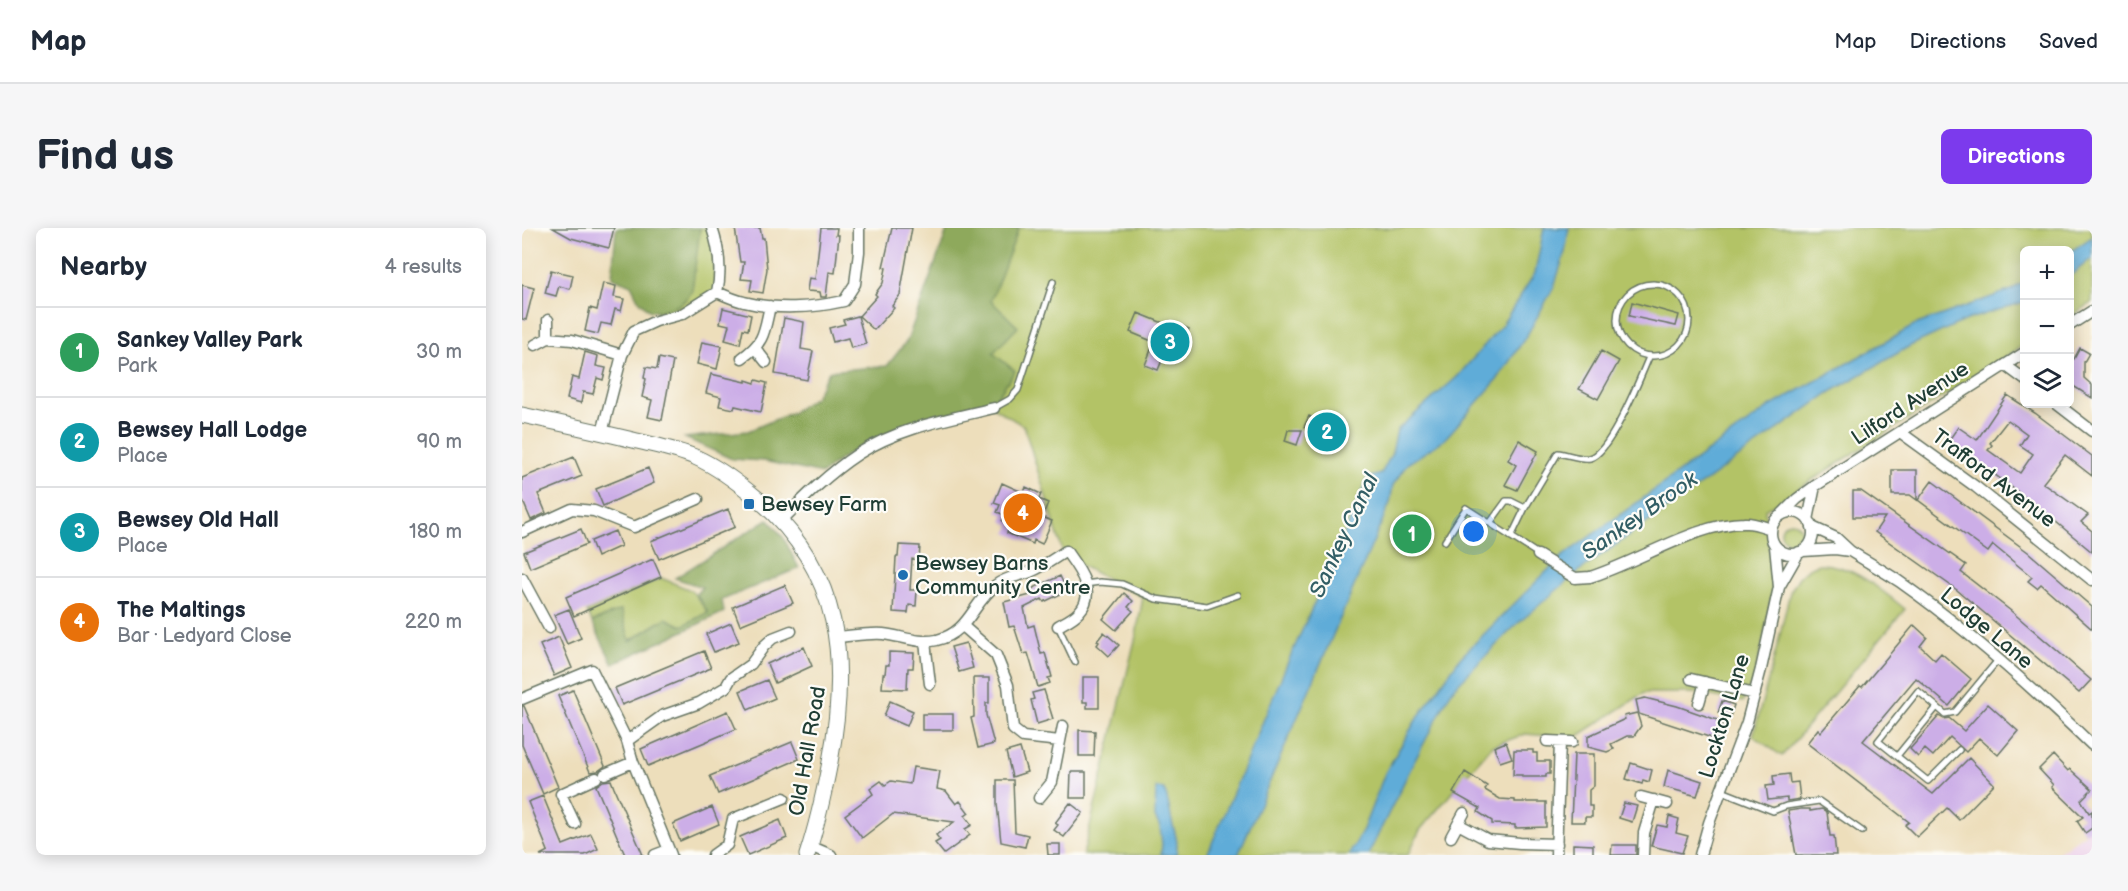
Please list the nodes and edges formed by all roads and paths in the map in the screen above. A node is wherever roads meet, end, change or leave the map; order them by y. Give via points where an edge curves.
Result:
1 (712, 228) edge
2 (859, 228) edge
3 (1053, 282) dead end
4 (717, 292) junction
5 (770, 306) junction
6 (2092, 311) edge
7 (548, 320) dead end
8 (2074, 322) edge
9 (548, 338) junction
10 (535, 345) dead end
11 (755, 348) junction
12 (2023, 354) edge
13 (622, 355) junction
14 (1649, 357) junction
15 (742, 358) dead end
16 (766, 362) dead end
17 (2005, 365) junction
18 (2020, 376) edge
19 (994, 408) joint
20 (2062, 408) edge
21 (522, 415) edge
22 (2092, 430) edge
23 (1900, 432) junction
24 (602, 433) junction
25 (1815, 486) junction
26 (698, 499) dead end
27 (1526, 508) junction
28 (1782, 514) junction
29 (781, 521) junction
30 (1490, 523) junction
31 (1810, 524) junction
32 (1771, 529) junction
33 (522, 532) edge
34 (1511, 537) junction
35 (1445, 541) dead end
36 (1775, 546) junction
37 (1850, 550) junction
38 (1801, 551) junction
39 (1538, 555) joint
40 (2092, 580) edge
41 (523, 582) edge
42 (1086, 584) junction
43 (1779, 587) junction
44 (1238, 595) dead end
45 (1058, 626) joint
46 (964, 627) junction
47 (549, 628) dead end
48 (791, 631) dead end
49 (837, 637) junction
50 (925, 642) junction
51 (1998, 660) junction
52 (1075, 662) dead end
53 (1691, 679) dead end
54 (1705, 682) junction
55 (930, 684) dead end
56 (1755, 694) junction
57 (522, 699) edge
58 (1699, 703) dead end
59 (1937, 707) junction
60 (1063, 726) dead end
61 (627, 741) junction
62 (1060, 741) junction
63 (1546, 741) dead end
64 (1560, 742) junction
65 (1572, 742) dead end
66 (2092, 745) edge
67 (1959, 750) dead end
68 (1897, 756) junction
69 (633, 762) junction
70 (1722, 791) junction
71 (1641, 797) dead end
72 (784, 798) dead end
73 (1039, 798) dead end
74 (1654, 800) junction
75 (1667, 804) dead end
76 (1464, 813) dead end
77 (575, 824) dead end
78 (1458, 824) junction
79 (1862, 831) dead end
80 (1451, 837) dead end
81 (1557, 849) edge
82 (808, 851) edge
83 (670, 852) edge
84 (655, 855) edge
85 (713, 855) edge
86 (831, 855) edge
87 (1643, 855) edge
88 (1700, 855) edge

1 - 4 street via 718,249
2 - 5 street via 855,285 844,301 822,306
3 - 19 lane via 1018,390
4 - 5 street
4 - 13 street via 682,314 634,331
5 - 11 street via 763,337
6 - 8 street
7 - 9 street
9 - 10 street
9 - 13 street via 572,340
11 - 15 street
11 - 16 street
12 - 17 street, Lilford Avenue
13 - 24 street
14 - 14 lane via 1671,352 1680,344 1689,323 1688,311 1676,292 1653,284 1630,291 1622,300 1616,324 1627,346
14 - 27 lane via 1633,397 1598,453 1588,459 1558,453
17 - 18 street
17 - 23 street, Lilford Avenue
19 - 29 street via 903,433 860,453
20 - 22 street
21 - 24 street, Old Hall Road
23 - 25 street, Lilford Avenue
23 - 40 street, Trafford Avenue
24 - 29 street, Old Hall Road via 695,457 750,492
25 - 28 street, Lilford Avenue
25 - 31 street
26 - 33 street via 633,527 594,511 572,509
27 - 30 lane via 1506,501
27 - 34 lane
28 - 31 street via 1794,512
28 - 32 street
29 - 49 street, Old Hall Road via 814,569
30 - 34 lane
30 - 35 lane via 1466,508
31 - 37 street, Lodge Lane
31 - 38 street via 1812,538
32 - 36 street
32 - 39 street via 1746,522 1727,524 1590,577 1575,578
34 - 39 lane
36 - 38 street via 1786,553
36 - 43 street, Lockton Lane
37 - 38 street
37 - 51 street, Lodge Lane via 1912,591
38 - 43 street, Lockton Lane
41 - 47 street
42 - 44 lane via 1116,583 1156,599 1207,606
42 - 45 street via 1087,597 1080,612
42 - 46 street via 1066,551 1032,571 996,585
43 - 56 street, Lockton Lane
45 - 52 lane
46 - 50 street via 947,637
46 - 62 street via 996,656 1008,685 1013,729 1023,737
48 - 61 street via 773,638 726,687 699,703 662,716
49 - 50 street via 885,634
49 - 82 street, Old Hall Road via 837,727 825,792
50 - 55 street
51 - 59 lane via 1956,712 1945,714
51 - 66 street, Lodge Lane
53 - 54 street
54 - 56 street
54 - 58 street
56 - 70 street, Lockton Lane
57 - 61 street via 591,670
59 - 68 lane
59 - 68 lane via 1918,691 1878,741
60 - 62 street
61 - 69 street
62 - 73 street via 1052,782
63 - 64 street
64 - 65 street
64 - 81 street
67 - 68 lane via 1928,781
69 - 77 street via 561,794
69 - 83 street
70 - 79 lane via 1773,810 1819,801
70 - 88 street, Lockton Lane
71 - 74 street
72 - 85 street via 733,819 727,845
74 - 75 street
74 - 87 street via 1644,833
76 - 78 street
78 - 80 street
78 - 81 street via 1488,840
82 - 86 street
83 - 84 street

